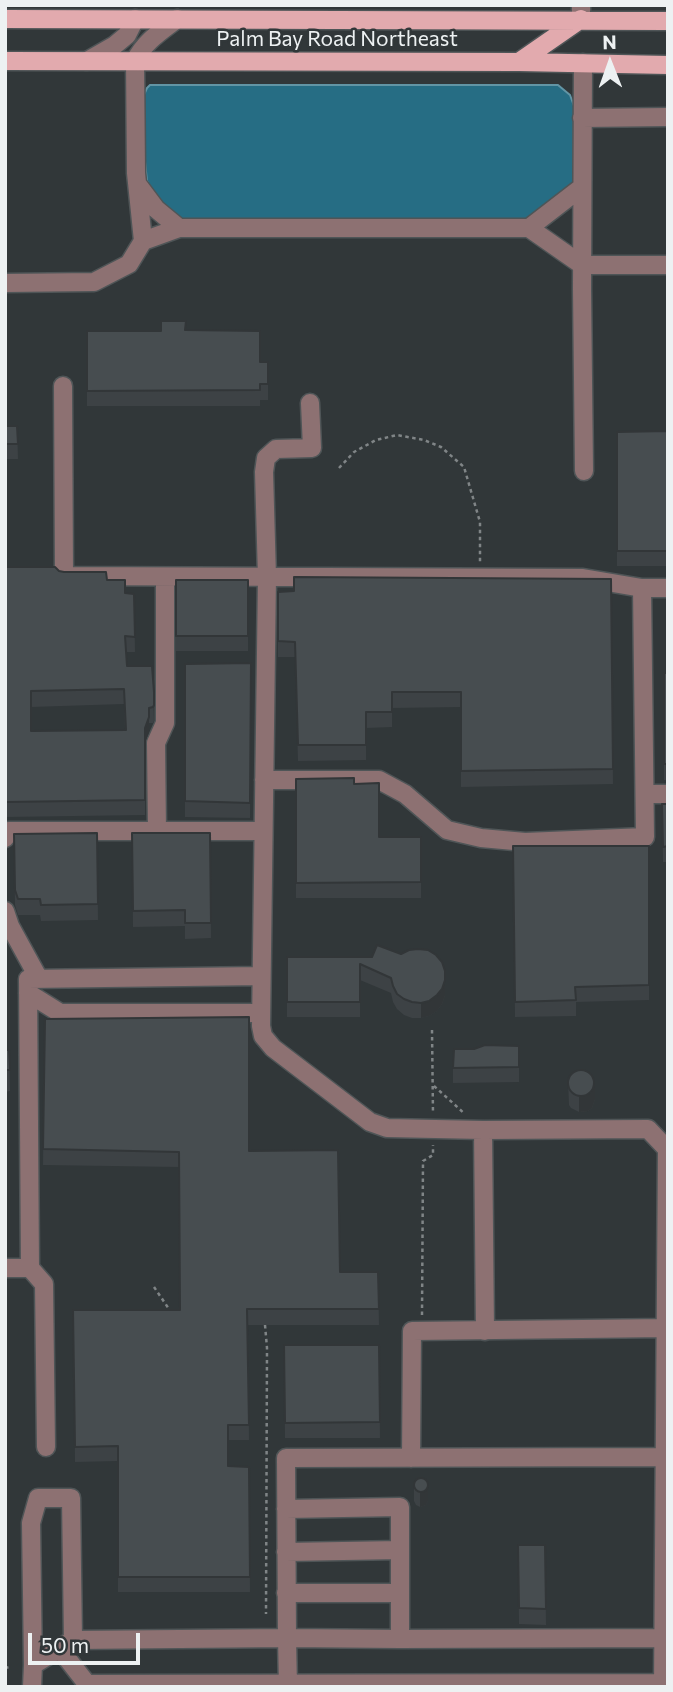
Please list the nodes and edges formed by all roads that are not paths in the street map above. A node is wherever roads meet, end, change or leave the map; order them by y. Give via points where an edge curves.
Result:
1 (581, 12) edge
2 (5, 19) edge
3 (135, 19) junction
4 (177, 19) junction
5 (668, 20) edge
6 (5, 61) edge
7 (87, 61) junction
8 (135, 61) junction
9 (519, 62) junction
10 (583, 63) junction
11 (668, 65) edge
12 (668, 117) edge
13 (582, 118) junction
14 (137, 184) junction
15 (582, 187) junction
16 (179, 228) junction
17 (529, 228) junction
18 (143, 241) junction
19 (582, 265) junction
20 (668, 265) edge
21 (5, 284) edge
22 (63, 386) dead end
23 (310, 403) dead end
24 (584, 471) dead end
25 (165, 577) junction
26 (267, 577) junction
27 (642, 588) junction
28 (668, 588) edge
29 (264, 780) junction
30 (645, 794) junction
31 (668, 794) edge
32 (157, 831) junction
33 (263, 831) junction
34 (5, 838) edge
35 (5, 911) edge
36 (261, 976) junction
37 (34, 986) junction
38 (261, 1013) junction
39 (483, 1130) junction
40 (5, 1268) edge
41 (30, 1268) junction
42 (666, 1328) junction
43 (485, 1331) junction
44 (46, 1447) dead end
45 (665, 1457) junction
46 (411, 1458) junction
47 (286, 1508) junction
48 (400, 1550) junction
49 (286, 1552) junction
50 (286, 1593) junction
51 (400, 1593) junction
52 (287, 1638) junction
53 (400, 1639) junction
54 (663, 1639) junction
55 (66, 1644) junction
56 (33, 1665) junction
57 (288, 1685) edge
58 (663, 1685) edge
59 (32, 1687) edge

1 - 4 main road, Palm Bay Road Northeast
1 - 5 main road, Palm Bay Road Northeast
1 - 9 main road
2 - 3 main road, Palm Bay Road Northeast
3 - 4 main road, Palm Bay Road Northeast
3 - 7 street via 127,35
4 - 8 street via 151,38
6 - 7 main road, Palm Bay Road Northeast
7 - 8 main road, Palm Bay Road Northeast
8 - 9 main road, Palm Bay Road Northeast
8 - 14 street
9 - 10 main road, Palm Bay Road Northeast
10 - 11 main road, Palm Bay Road Northeast
10 - 13 street
12 - 13 street
13 - 15 street
14 - 16 street via 156,209
14 - 18 street
15 - 17 street
15 - 19 street
16 - 17 street
16 - 18 street
17 - 19 street
18 - 21 street via 129,264 94,282
19 - 20 street
19 - 24 street
22 - 25 street via 64,576
23 - 26 street via 312,448 276,449 265,458
25 - 26 street
25 - 32 street via 165,723 156,743
26 - 27 street via 583,578
26 - 29 street
27 - 28 street
27 - 30 street
29 - 30 street via 380,780 405,794 447,830 525,842 645,837
29 - 33 street
30 - 31 street
32 - 33 street
32 - 34 street via 9,831
33 - 36 street
35 - 37 street
36 - 37 street
36 - 38 street
37 - 38 street via 60,1013
37 - 41 street
38 - 39 street via 263,1036 273,1048 370,1122 387,1128
39 - 42 street via 648,1129 667,1149
39 - 43 street
40 - 41 street
41 - 44 street via 44,1284
42 - 43 street
42 - 45 street
43 - 46 street via 412,1331
45 - 46 street
45 - 54 street
46 - 47 street via 286,1458
47 - 48 street via 400,1507
47 - 49 street
48 - 49 street
48 - 51 street
49 - 50 street
50 - 51 street
50 - 52 street
51 - 53 street
52 - 53 street
52 - 55 street
52 - 57 street
53 - 54 street
54 - 58 street
55 - 56 street
55 - 56 street via 71,1498 38,1498 31,1523
55 - 57 street via 88,1684
56 - 59 street
57 - 58 street

